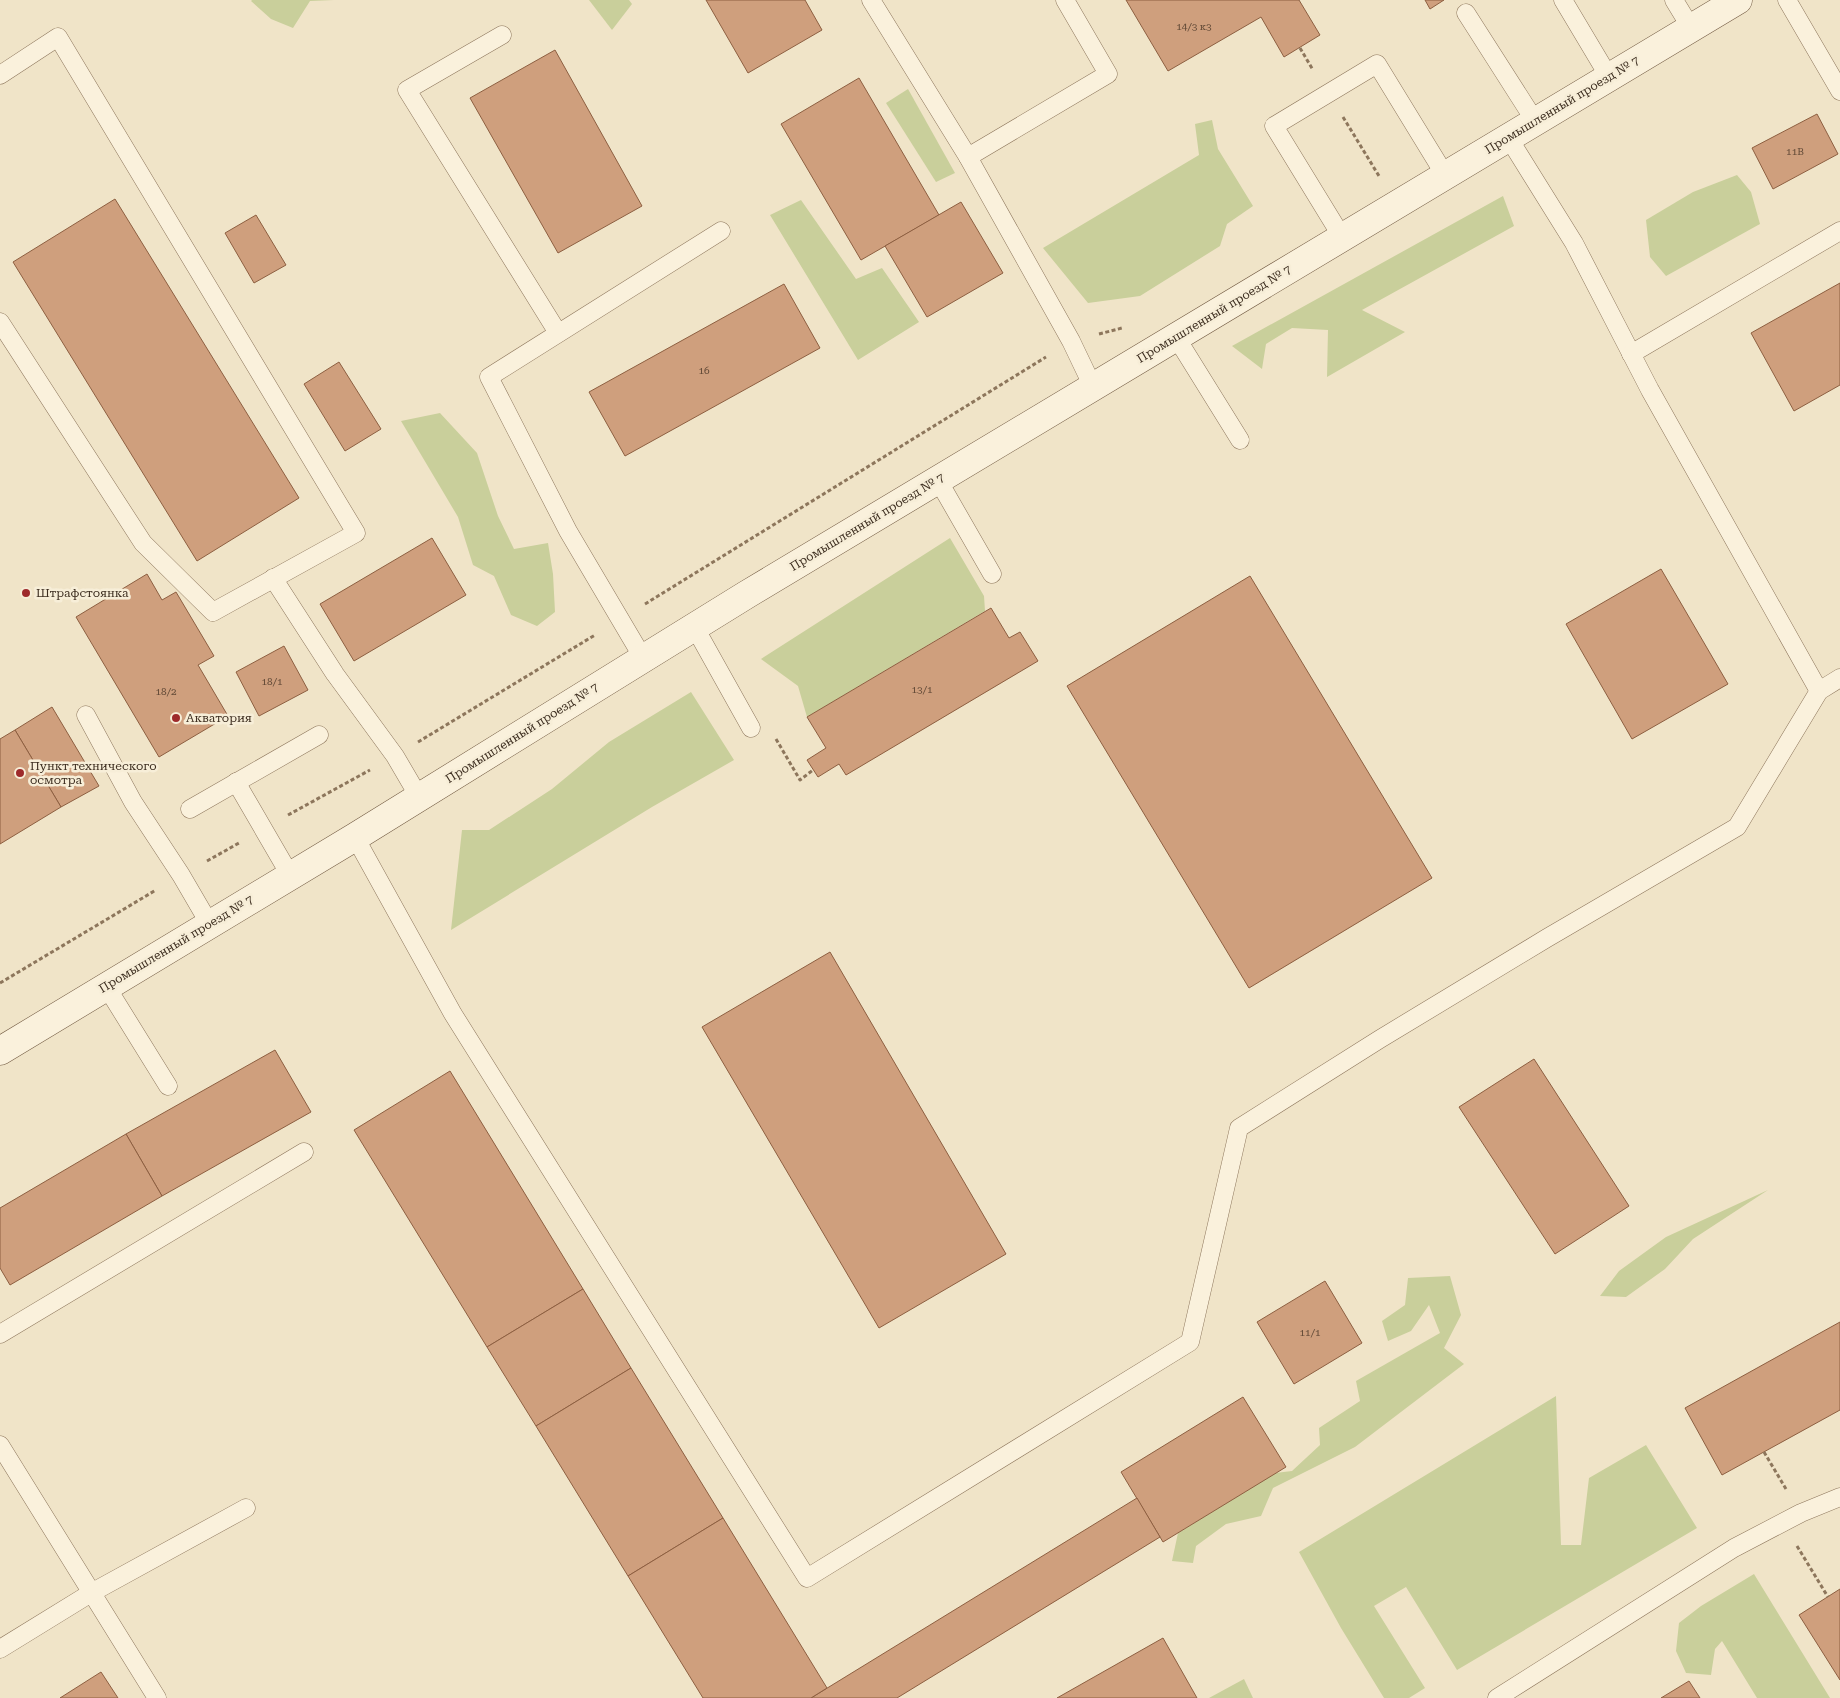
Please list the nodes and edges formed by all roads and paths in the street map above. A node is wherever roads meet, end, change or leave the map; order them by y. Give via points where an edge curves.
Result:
1 (871, 0) edge
2 (1065, 0) edge
3 (1563, 0) edge
4 (1674, 0) edge
5 (1738, 0) edge
6 (1787, 0) edge
7 (1466, 13) dead end
8 (1691, 28) junction
9 (502, 35) dead end
10 (0, 75) edge
11 (1609, 77) junction
12 (1840, 91) edge
13 (1535, 121) junction
14 (1508, 137) junction
15 (1428, 148) junction
16 (968, 157) junction
17 (1445, 175) junction
18 (1372, 181) dead end
19 (721, 231) dead end
20 (1840, 231) edge
21 (1342, 237) junction
22 (0, 322) edge
23 (1125, 327) dead end
24 (558, 333) junction
25 (1176, 337) junction
26 (1071, 341) junction
27 (1631, 354) junction
28 (1092, 387) junction
29 (1240, 440) dead end
30 (938, 480) junction
31 (992, 574) dead end
32 (273, 578) junction
33 (621, 619) junction
34 (694, 626) junction
35 (643, 658) junction
36 (1840, 678) edge
37 (1818, 691) junction
38 (86, 715) dead end
39 (751, 728) joint
40 (319, 735) dead end
41 (395, 756) junction
42 (813, 770) dead end
43 (236, 782) junction
44 (419, 796) junction
45 (190, 809) dead end
46 (263, 829) junction
47 (355, 837) junction
48 (181, 875) junction
49 (290, 875) junction
50 (209, 923) junction
51 (0, 983) edge
52 (106, 986) junction
53 (0, 1051) edge
54 (168, 1086) dead end
55 (304, 1152) dead end
56 (0, 1334) edge
57 (0, 1445) edge
58 (1764, 1452) dead end
59 (1840, 1497) edge
60 (246, 1508) dead end
61 (1801, 1513) junction
62 (1783, 1522) junction
63 (91, 1593) junction
64 (1828, 1597) dead end
65 (0, 1649) edge
66 (157, 1698) edge
67 (1497, 1698) edge

1 - 16 lane
2 - 16 lane via 1108,74
3 - 11 lane
4 - 8 lane
5 - 8 street, Промышленный проезд № 7
6 - 12 lane
7 - 13 lane
8 - 11 street, Промышленный проезд № 7
9 - 24 lane via 407,90
10 - 32 lane via 58,37 356,533
11 - 13 street, Промышленный проезд № 7
13 - 14 street, Промышленный проезд № 7
14 - 17 street, Промышленный проезд № 7
14 - 27 lane via 1574,243
15 - 17 lane
15 - 18 path
15 - 21 lane via 1376,64 1274,126
16 - 26 lane
17 - 21 street, Промышленный проезд № 7
19 - 24 lane
20 - 27 lane
21 - 25 street, Промышленный проезд № 7
22 - 32 lane via 143,544 213,612
23 - 26 path
24 - 33 lane via 490,377 568,531
25 - 28 street, Промышленный проезд № 7
25 - 29 lane
26 - 28 lane
26 - 33 path
27 - 37 lane
28 - 30 street, Промышленный проезд № 7
30 - 31 lane
30 - 34 street, Промышленный проезд № 7
32 - 41 lane via 334,674
33 - 35 lane
33 - 41 path
34 - 35 street, Промышленный проезд № 7
34 - 39 lane
35 - 44 street, Промышленный проезд № 7
36 - 37 lane
37 - 47 lane via 1737,827 1547,938 1239,1128 1190,1342 807,1578 453,1014
38 - 48 lane via 133,802
39 - 42 path via 775,736 800,780
40 - 43 lane
41 - 44 lane
41 - 46 path
43 - 45 lane
43 - 46 lane
44 - 47 street, Промышленный проезд № 7
46 - 48 path
46 - 49 lane
47 - 49 street, Промышленный проезд № 7
48 - 50 lane
48 - 51 path
49 - 50 street, Промышленный проезд № 7
50 - 52 street, Промышленный проезд № 7
52 - 53 street, Промышленный проезд № 7
52 - 54 lane
55 - 56 lane
57 - 63 lane
58 - 61 path
59 - 61 lane
60 - 63 lane
61 - 62 lane
62 - 64 path
62 - 67 lane via 1734,1548
63 - 65 lane
63 - 66 lane

